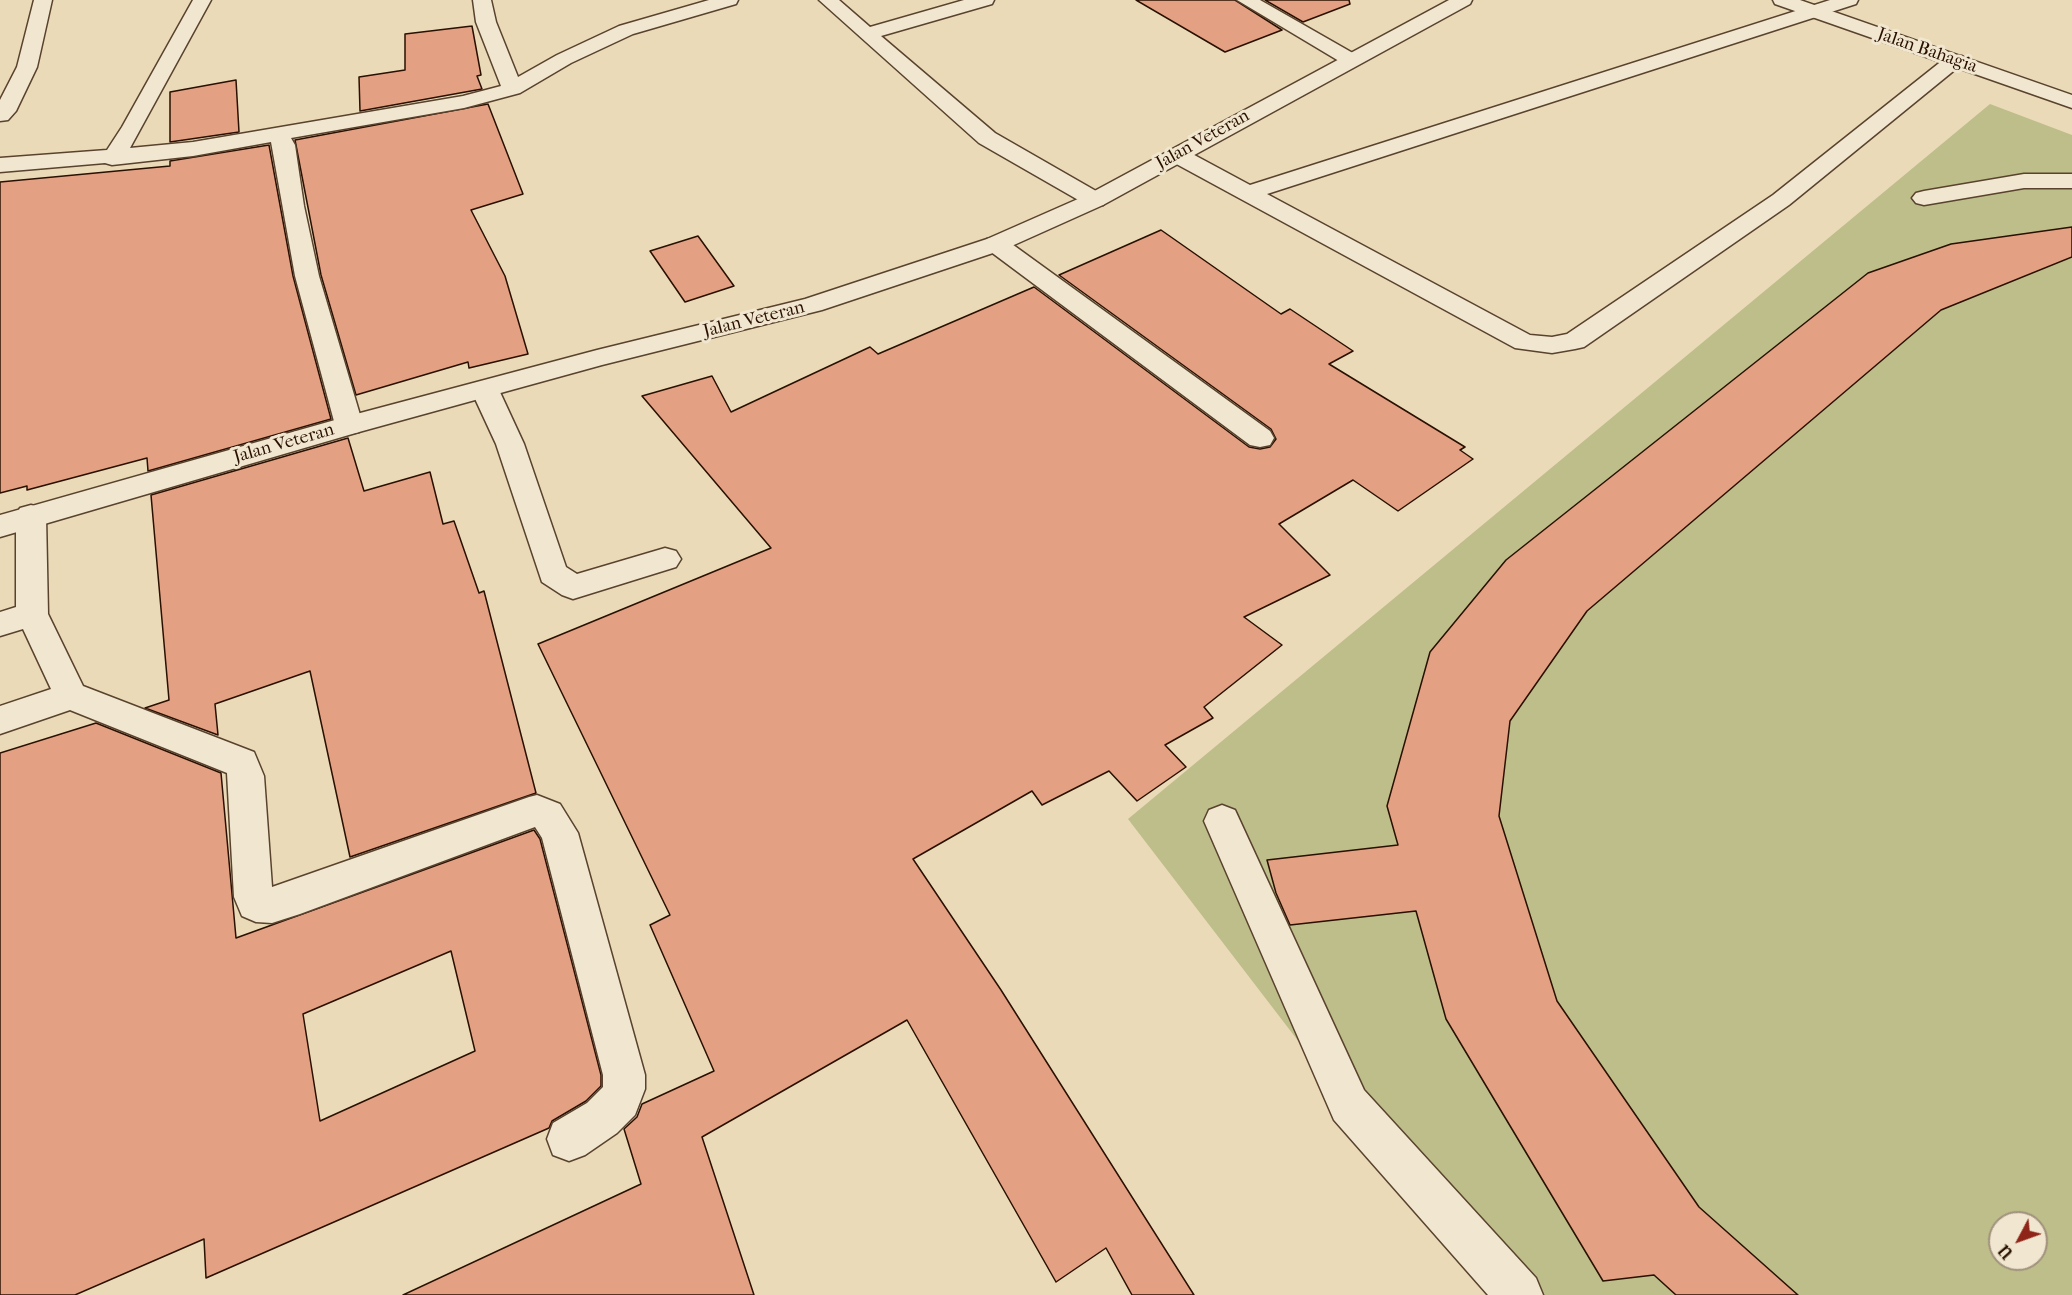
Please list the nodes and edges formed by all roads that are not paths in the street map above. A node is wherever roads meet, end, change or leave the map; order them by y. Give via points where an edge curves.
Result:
1 (43, 0) edge
2 (202, 0) edge
3 (482, 0) edge
4 (729, 0) edge
5 (828, 0) edge
6 (985, 0) edge
7 (1246, 0) edge
8 (1463, 0) edge
9 (1782, 0) edge
10 (1849, 0) edge
11 (1815, 11) junction
12 (866, 34) junction
13 (1351, 60) junction
14 (1954, 60) junction
15 (513, 89) junction
16 (2072, 102) edge
17 (0, 115) edge
18 (277, 133) junction
19 (1177, 155) junction
20 (112, 158) junction
21 (0, 165) edge
22 (2072, 181) edge
23 (1248, 193) junction
24 (1924, 198) dead end
25 (1095, 200) junction
26 (996, 244) junction
27 (485, 390) junction
28 (349, 425) junction
29 (1260, 438) dead end
30 (31, 516) junction
31 (0, 526) edge
32 (664, 559) dead end
33 (16, 619) edge
34 (70, 696) junction
35 (0, 720) edge
36 (1222, 821) dead end
37 (569, 1139) dead end
38 (1520, 1295) edge

1 - 17 street via 27,67
2 - 20 street
3 - 15 street via 486,22
4 - 15 street via 626,30
5 - 12 street
6 - 12 street
7 - 13 street
8 - 13 street, Jalan Veteran
9 - 11 street, Jalan Bahagia
10 - 11 street
11 - 14 street, Jalan Bahagia
11 - 23 street
12 - 25 street via 987,138
13 - 19 street, Jalan Veteran
14 - 16 street, Jalan Bahagia
14 - 23 street via 1781,200 1575,341 1552,345 1524,342
15 - 18 street via 455,104
18 - 20 street via 193,149
18 - 28 street via 284,145 307,276
19 - 23 street
19 - 25 street, Jalan Veteran
20 - 21 street
22 - 24 street via 2024,181
25 - 26 street, Jalan Veteran
26 - 27 street, Jalan Veteran via 813,305
26 - 29 street
27 - 28 street, Jalan Veteran
27 - 32 street via 510,444 553,574 573,587
28 - 30 street, Jalan Veteran
30 - 31 street, Jalan Veteran
30 - 33 street
33 - 34 street
34 - 35 street
34 - 37 street via 241,763 246,776 253,897 256,904 263,906 300,897 529,813 547,815 559,834 624,1075 620,1100 602,1118
36 - 38 street via 1349,1105

